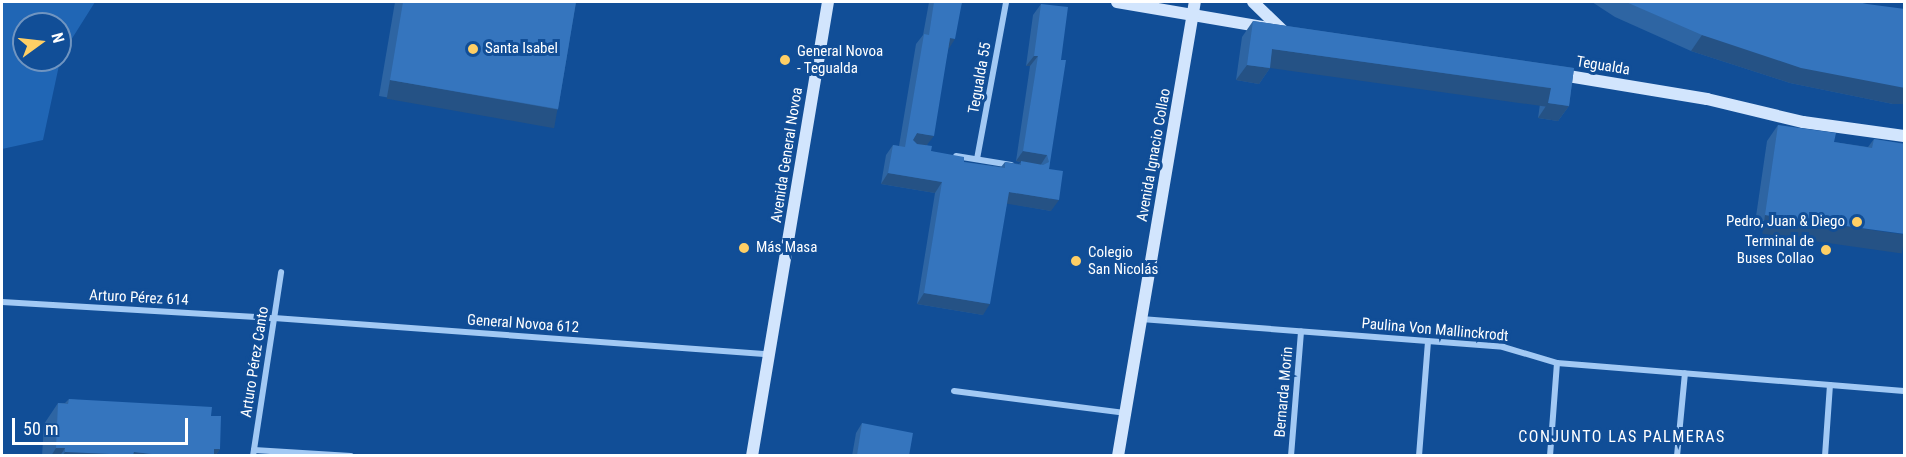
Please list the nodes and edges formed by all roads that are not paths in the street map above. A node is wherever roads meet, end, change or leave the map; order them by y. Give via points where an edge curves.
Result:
1 (828, 2) edge
2 (1006, 2) edge
3 (1117, 2) edge
4 (1195, 2) edge
5 (1254, 2) edge
6 (1193, 15) junction
7 (1538, 71) edge
8 (1905, 136) edge
9 (944, 154) edge
10 (977, 159) junction
11 (1017, 166) edge
12 (282, 272) dead end
13 (2, 302) edge
14 (274, 318) junction
15 (1141, 319) junction
16 (1301, 331) junction
17 (1428, 341) junction
18 (769, 354) junction
19 (1557, 363) junction
20 (1685, 373) junction
21 (1830, 385) junction
22 (954, 391) dead end
23 (1905, 391) edge
24 (1126, 413) junction
25 (253, 453) edge
26 (351, 456) edge
27 (752, 456) edge
28 (1118, 456) edge
29 (1291, 456) edge
30 (1419, 456) edge
31 (1550, 456) edge
32 (1677, 456) edge
33 (1825, 456) edge

1 - 18 main road, Avenida General Novoa
2 - 10 street, Tegualda 55
3 - 6 main road
4 - 6 main road, Avenida Ignacio Collao
5 - 6 main road via 1289,31
6 - 15 main road, Avenida Ignacio Collao
7 - 8 main road, Tegualda via 1707,99 1803,122
9 - 10 street
10 - 11 street
12 - 14 street, Arturo Pérez Canto
13 - 14 street, Arturo Pérez 614
14 - 18 street, General Novoa 612
14 - 25 street, Arturo Pérez Canto
15 - 16 street, Paulina Von Mallinckrodt
15 - 24 main road, Avenida Ignacio Collao
16 - 17 street, Paulina Von Mallinckrodt
16 - 29 street, Bernarda Morin
17 - 19 street, Paulina Von Mallinckrodt via 1503,347
17 - 30 street
18 - 27 main road, Avenida General Novoa
19 - 20 street, Paulina Von Mallinckrodt
19 - 31 street
20 - 21 street, Paulina Von Mallinckrodt
20 - 32 street
21 - 23 street, Paulina Von Mallinckrodt
21 - 33 street
22 - 24 street
24 - 28 main road, Avenida Ignacio Collao
25 - 26 street

